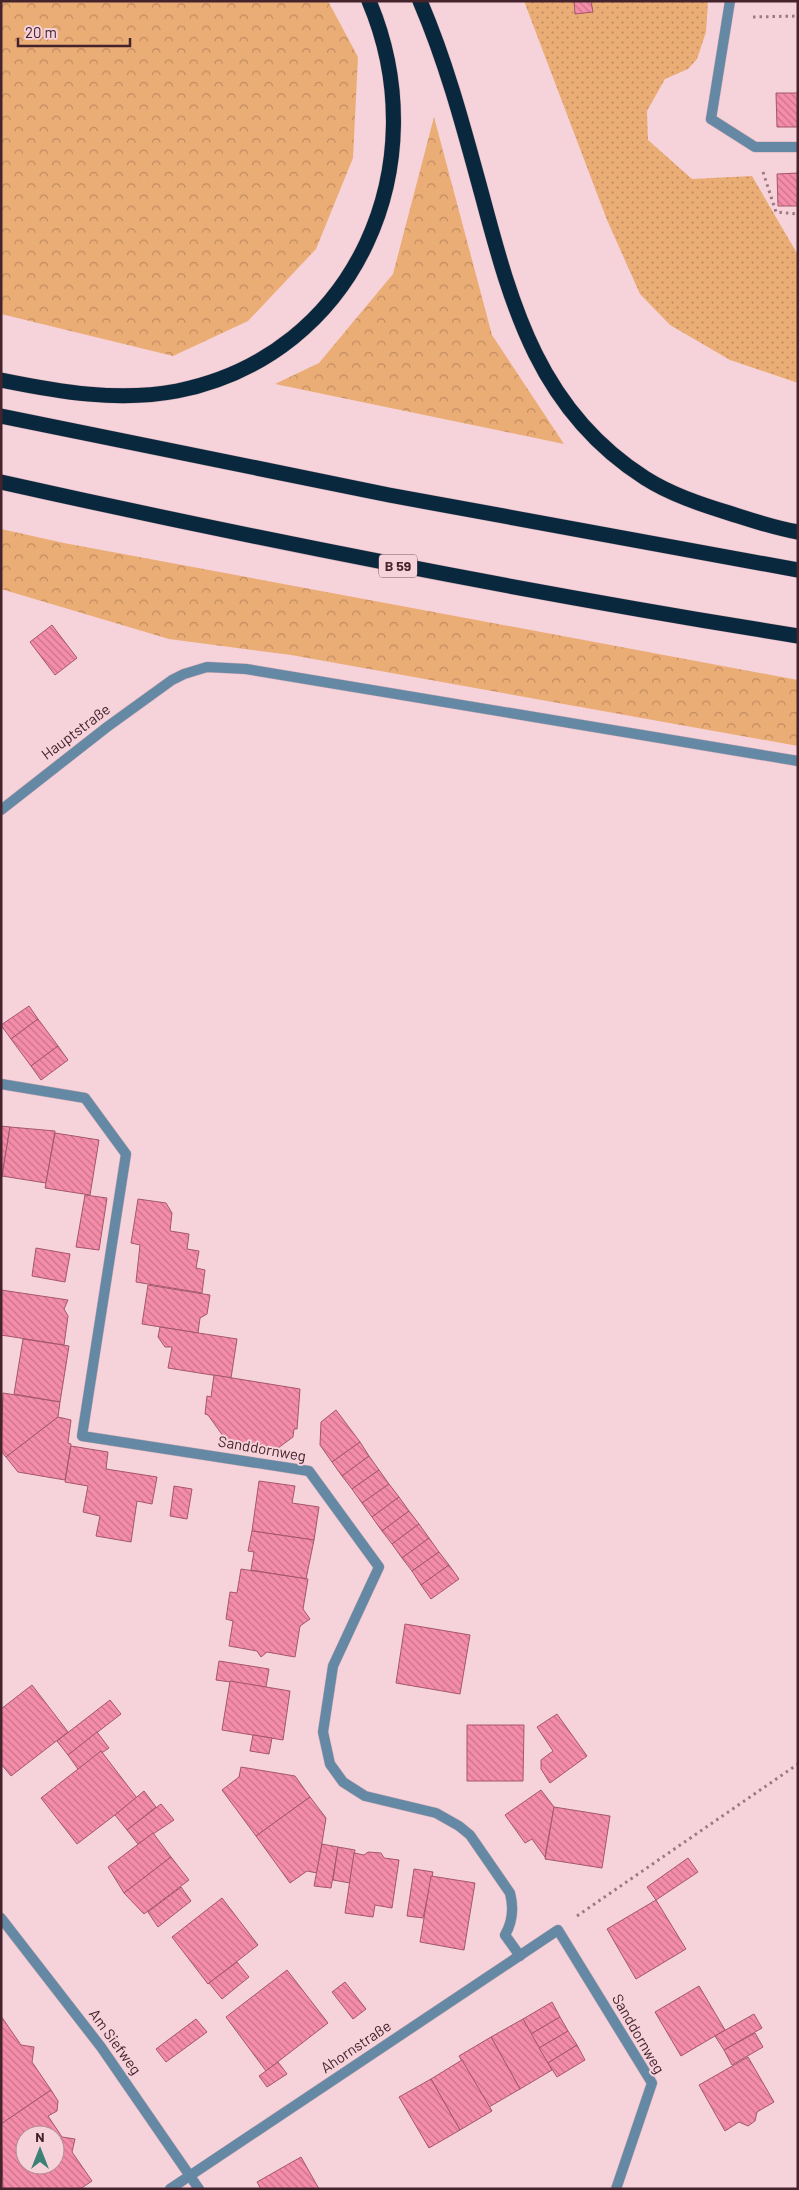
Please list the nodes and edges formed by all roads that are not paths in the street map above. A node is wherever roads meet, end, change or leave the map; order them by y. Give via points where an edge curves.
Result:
1 (369, 1) edge
2 (420, 1) edge
3 (730, 1) edge
4 (798, 147) edge
5 (1, 380) edge
6 (1, 416) edge
7 (1, 482) edge
8 (798, 532) edge
9 (798, 570) edge
10 (798, 636) edge
11 (798, 761) edge
12 (1, 810) edge
13 (1, 1084) edge
14 (1, 1918) edge
15 (558, 1930) joint
16 (520, 1956) junction
17 (191, 2175) junction
18 (170, 2189) edge
19 (199, 2189) edge
20 (616, 2189) edge

1 - 5 highway via 385,47 391,78 394,114 391,167 384,201 362,252 320,312 287,341 246,368 178,391 102,396
2 - 8 highway via 448,75 510,297 538,361 555,389 596,439 646,478 710,507
3 - 4 street via 711,119 755,147
6 - 9 highway via 389,495
7 - 10 highway, B 59 via 371,561
11 - 12 street, Hauptstraße via 233,667 194,670 172,680
13 - 16 street, Sanddornweg via 84,1098 126,1154 82,1436 309,1471 379,1568 333,1666 322,1732 330,1764 358,1793 436,1813 464,1830 510,1893 512,1920 505,1935
14 - 17 street, Am Siefweg via 96,2040
15 - 16 street, Ahornstraße
15 - 20 street, Sanddornweg via 652,2083
16 - 17 street, Ahornstraße
17 - 18 street, Ahornstraße
17 - 19 street, Am Siefweg

